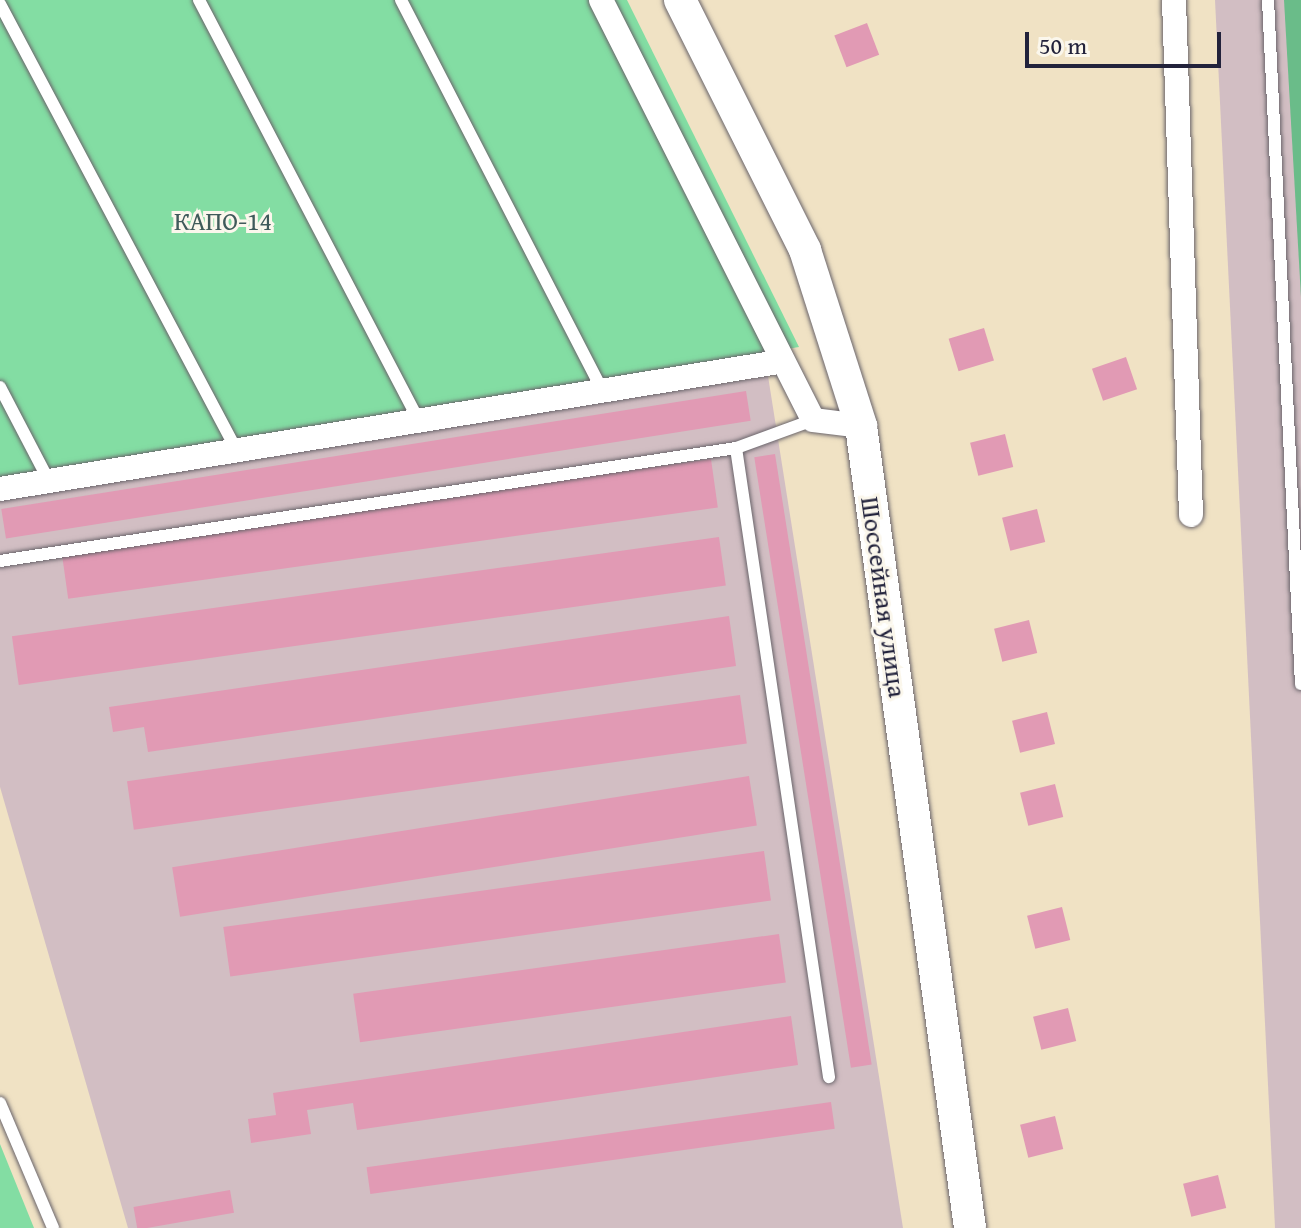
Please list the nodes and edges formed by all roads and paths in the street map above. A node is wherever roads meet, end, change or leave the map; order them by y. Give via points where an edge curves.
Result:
1 (199, 0) edge
2 (401, 0) edge
3 (601, 0) edge
4 (680, 0) edge
5 (1174, 0) edge
6 (1268, 0) edge
7 (0, 4) edge
8 (778, 362) junction
9 (0, 387) edge
10 (604, 394) junction
11 (813, 420) junction
12 (420, 423) junction
13 (861, 426) junction
14 (736, 448) junction
15 (236, 449) junction
16 (49, 481) junction
17 (0, 489) edge
18 (1191, 515) dead end
19 (0, 561) edge
20 (1301, 684) edge
21 (829, 1077) dead end
22 (0, 1103) edge
23 (53, 1228) edge
24 (970, 1228) edge

1 - 12 lane
2 - 10 lane
3 - 8 street
4 - 13 street, Шоссейная улица via 805,250
5 - 18 street
6 - 20 lane
7 - 15 lane
8 - 10 street
8 - 11 street
9 - 16 lane
10 - 12 street
11 - 13 street
11 - 14 lane
12 - 15 street
13 - 24 street, Шоссейная улица
14 - 19 lane
14 - 21 lane
15 - 16 street
16 - 17 street
22 - 23 lane

